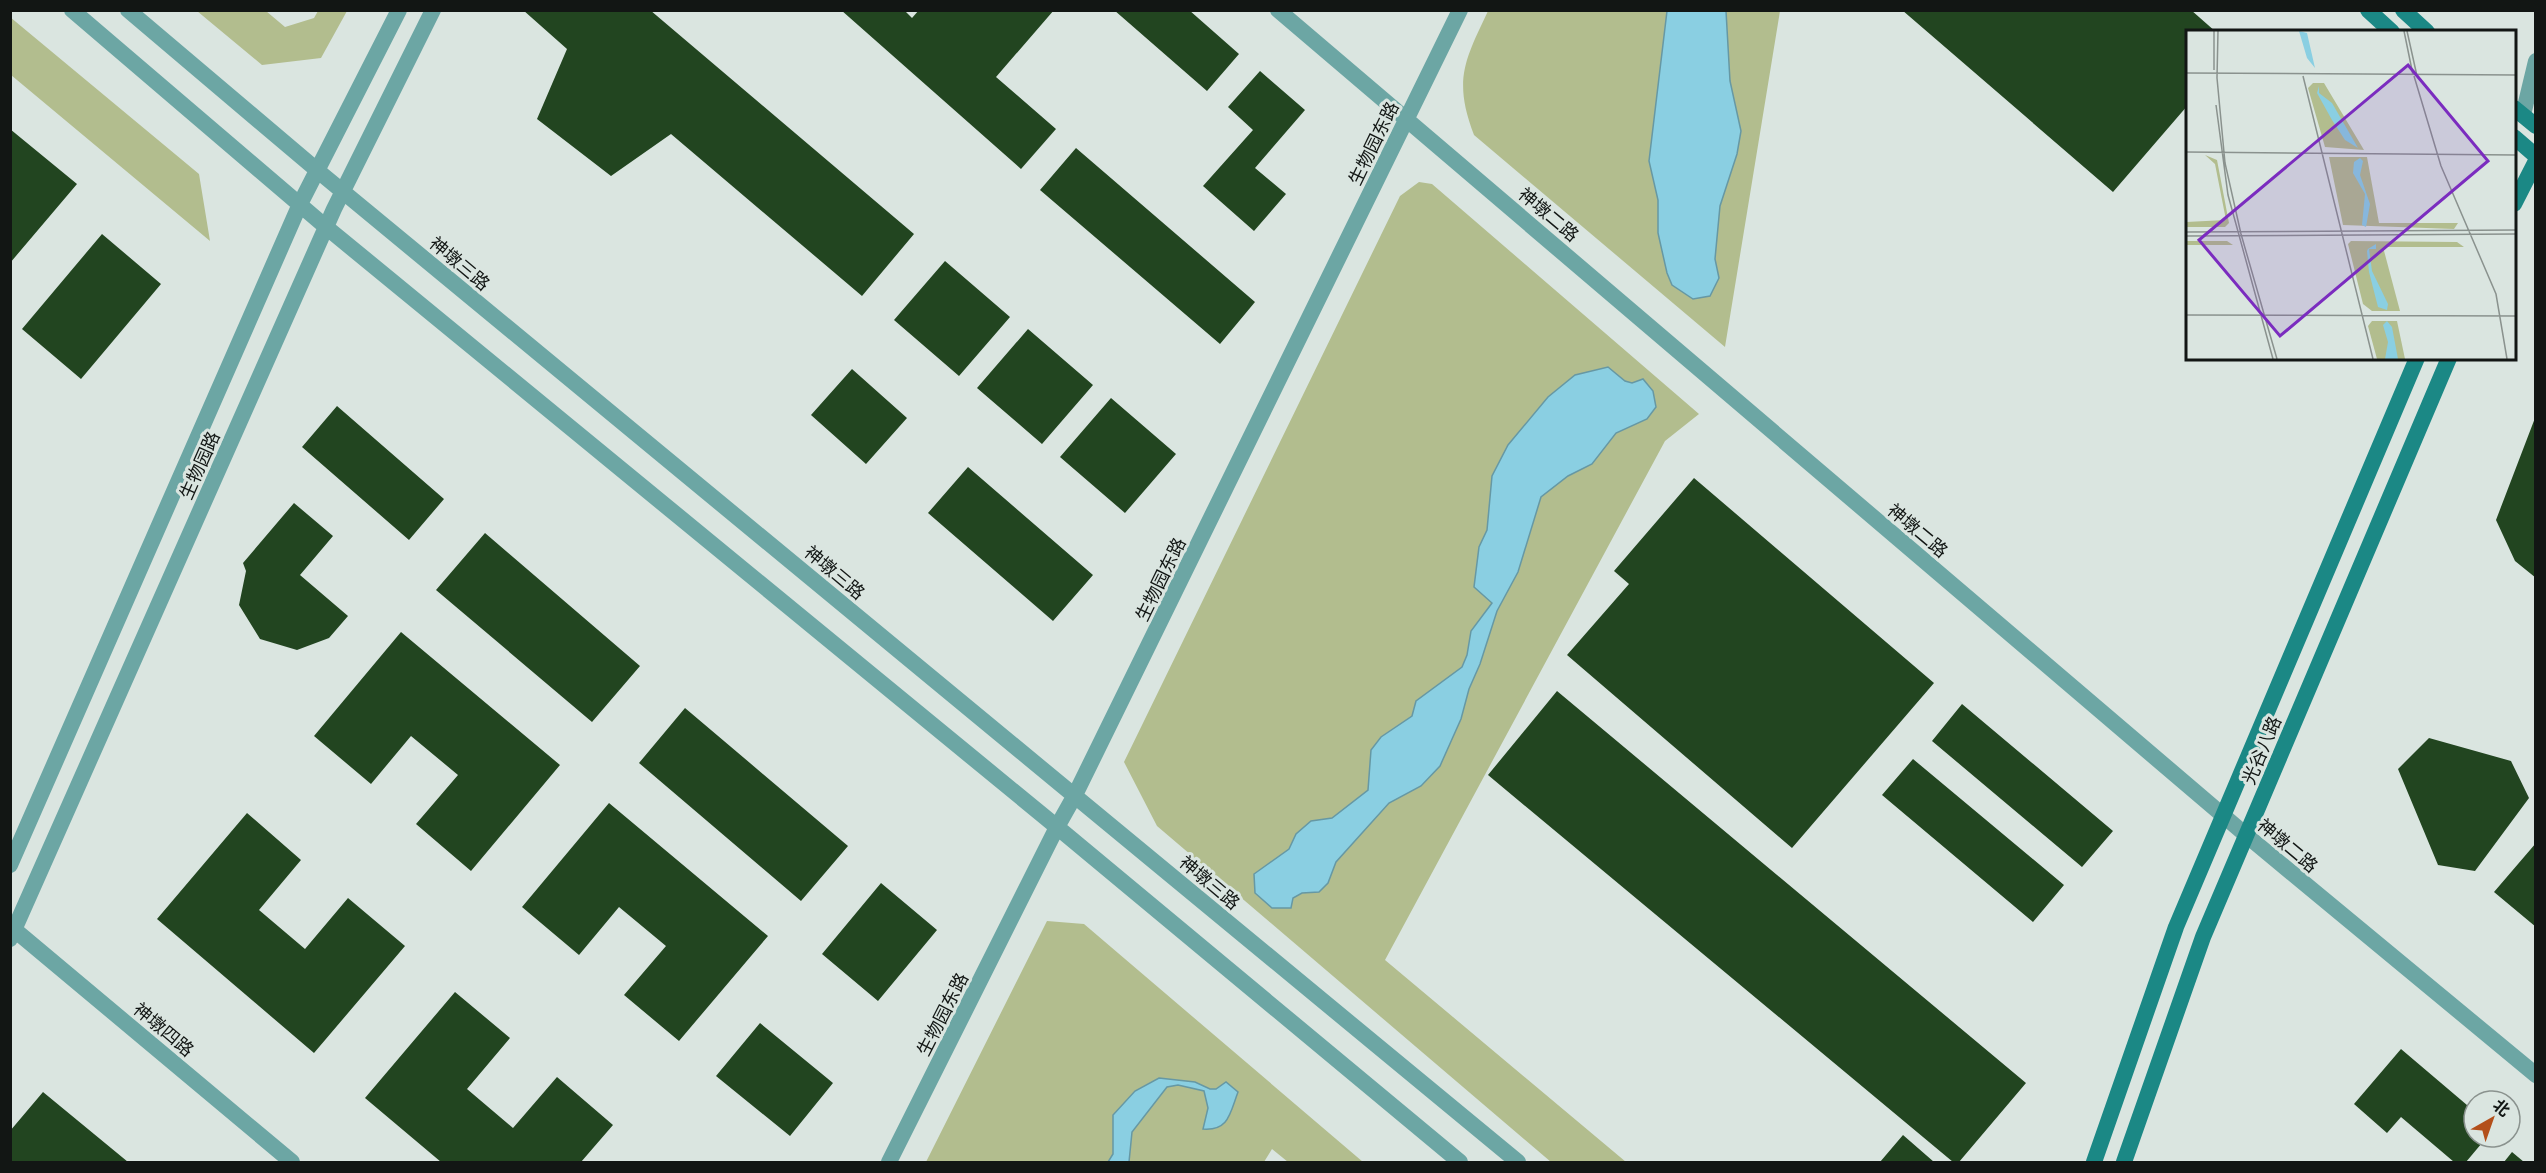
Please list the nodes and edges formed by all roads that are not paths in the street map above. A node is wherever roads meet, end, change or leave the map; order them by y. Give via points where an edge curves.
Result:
1 (72, 10) edge
2 (128, 10) edge
3 (399, 10) edge
4 (433, 10) edge
5 (1278, 10) edge
6 (1460, 10) edge
7 (2368, 10) edge
8 (2403, 10) edge
9 (2390, 30) edge
10 (2425, 30) edge
11 (2535, 61) edge
12 (2517, 117) edge
13 (1407, 119) junction
14 (2535, 126) edge
15 (2516, 139) edge
16 (2535, 156) edge
17 (2535, 161) edge
18 (319, 172) junction
19 (344, 192) junction
20 (2516, 200) edge
21 (300, 204) junction
22 (326, 227) junction
23 (2416, 360) edge
24 (2448, 360) edge
25 (1075, 795) junction
26 (2223, 815) junction
27 (1057, 827) junction
28 (2246, 835) junction
29 (10, 865) edge
30 (12, 932) edge
31 (2535, 1075) edge
32 (292, 1162) edge
33 (890, 1162) edge
34 (1460, 1162) edge
35 (1518, 1162) edge
36 (2094, 1162) edge
37 (2124, 1162) edge

1 - 21 street
2 - 18 street, 神墩三路
3 - 18 street, 生物园路
4 - 19 street, 生物园路
5 - 13 street, 神墩二路
6 - 13 street, 生物园东路
7 - 9 main road
8 - 10 main road
11 - 12 street
12 - 14 main road
13 - 25 street, 生物园东路
13 - 26 street, 神墩二路
15 - 16 main road
17 - 20 main road
18 - 19 street, 神墩三路
18 - 21 street, 生物园路
19 - 22 street, 生物园路
19 - 25 street, 神墩三路
21 - 22 street
21 - 29 street, 生物园路
22 - 27 street
22 - 30 street, 生物园路
23 - 26 main road, 光谷八路
24 - 28 main road, 光谷八路
25 - 27 street, 生物园东路
25 - 35 street, 神墩三路
26 - 28 street, 神墩二路
26 - 36 main road, 光谷八路 via 2176,927
27 - 33 street, 生物园东路
27 - 34 street
28 - 31 street, 神墩二路
28 - 37 main road, 光谷八路 via 2203,937
30 - 32 street, 神墩四路

